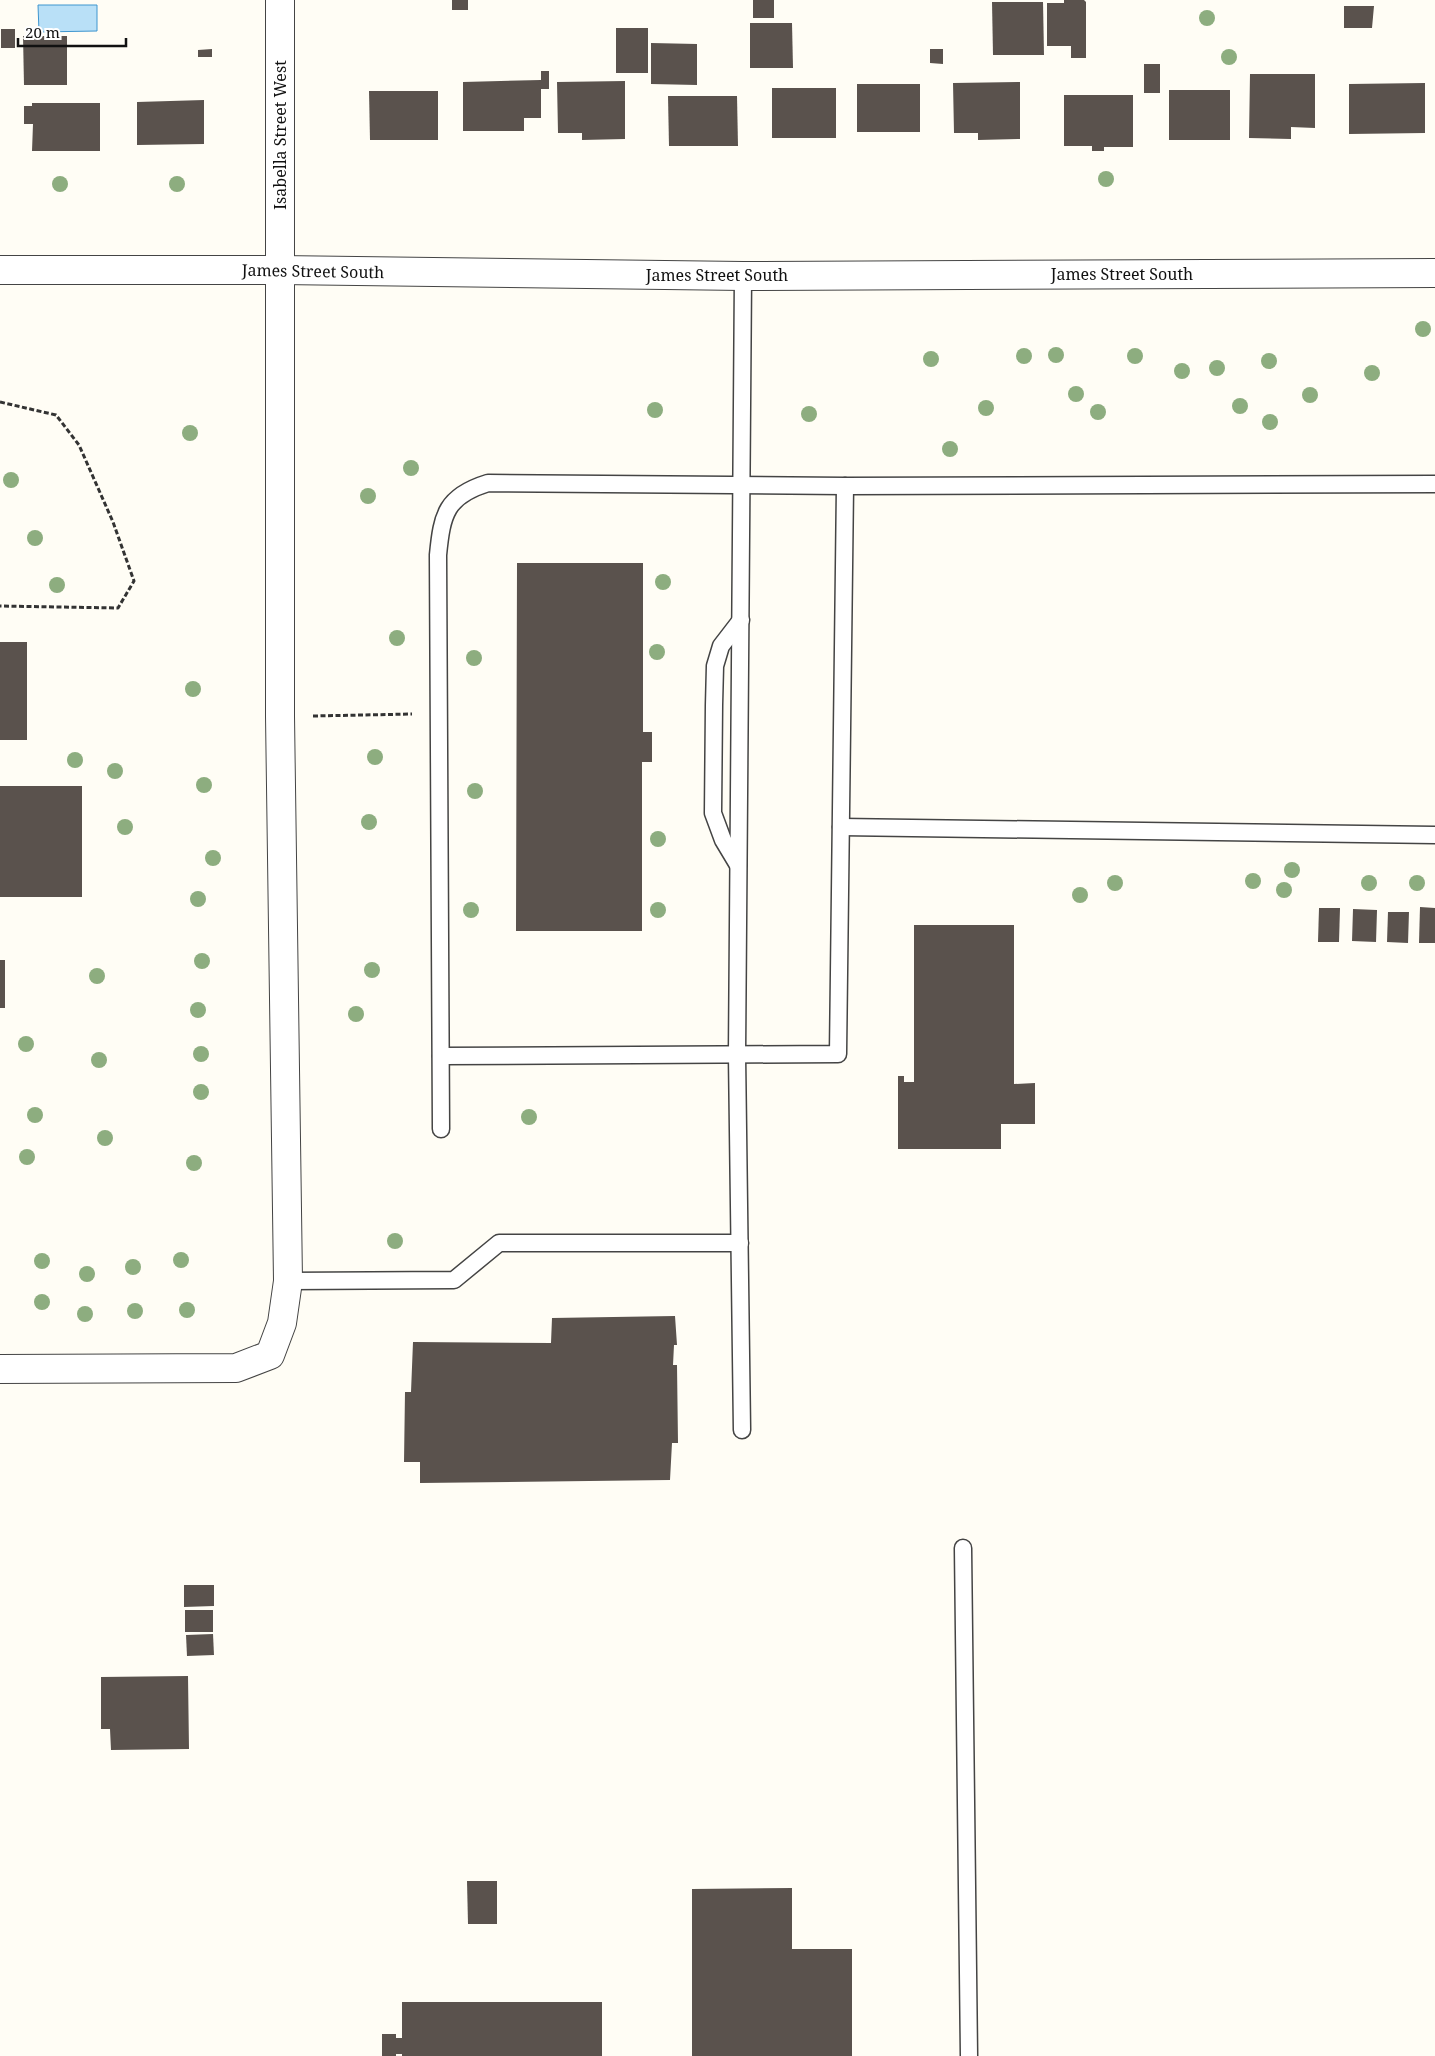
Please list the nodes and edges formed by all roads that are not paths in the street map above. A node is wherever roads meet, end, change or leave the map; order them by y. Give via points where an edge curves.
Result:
1 (280, 0) edge
2 (0, 270) edge
3 (280, 270) junction
4 (1435, 273) edge
5 (743, 276) junction
6 (1435, 484) edge
7 (741, 485) junction
8 (845, 486) junction
9 (741, 620) junction
10 (840, 827) junction
11 (1435, 835) edge
12 (738, 866) junction
13 (737, 1055) junction
14 (441, 1056) junction
15 (441, 1129) dead end
16 (740, 1243) junction
17 (288, 1281) junction
18 (0, 1369) edge
19 (742, 1430) dead end
20 (963, 1548) dead end
21 (969, 2056) edge

1 - 3 street, Isabella Street West
2 - 3 street, James Street South
3 - 5 street, James Street South
3 - 17 street, Isabella Street West via 280,716
4 - 5 street, James Street South
5 - 7 lane
6 - 8 lane
7 - 8 lane
7 - 9 lane
7 - 14 lane via 488,483 468,490 446,512 438,555
8 - 10 lane
9 - 12 lane
9 - 12 lane via 721,646 715,666 714,704 713,813
10 - 11 lane
10 - 13 lane via 838,1054
12 - 13 lane
13 - 14 lane
13 - 16 lane
14 - 15 lane
16 - 17 lane via 499,1243 454,1280
16 - 19 lane
17 - 18 street, Isabella Street West via 282,1324 270,1356 236,1368
20 - 21 lane

